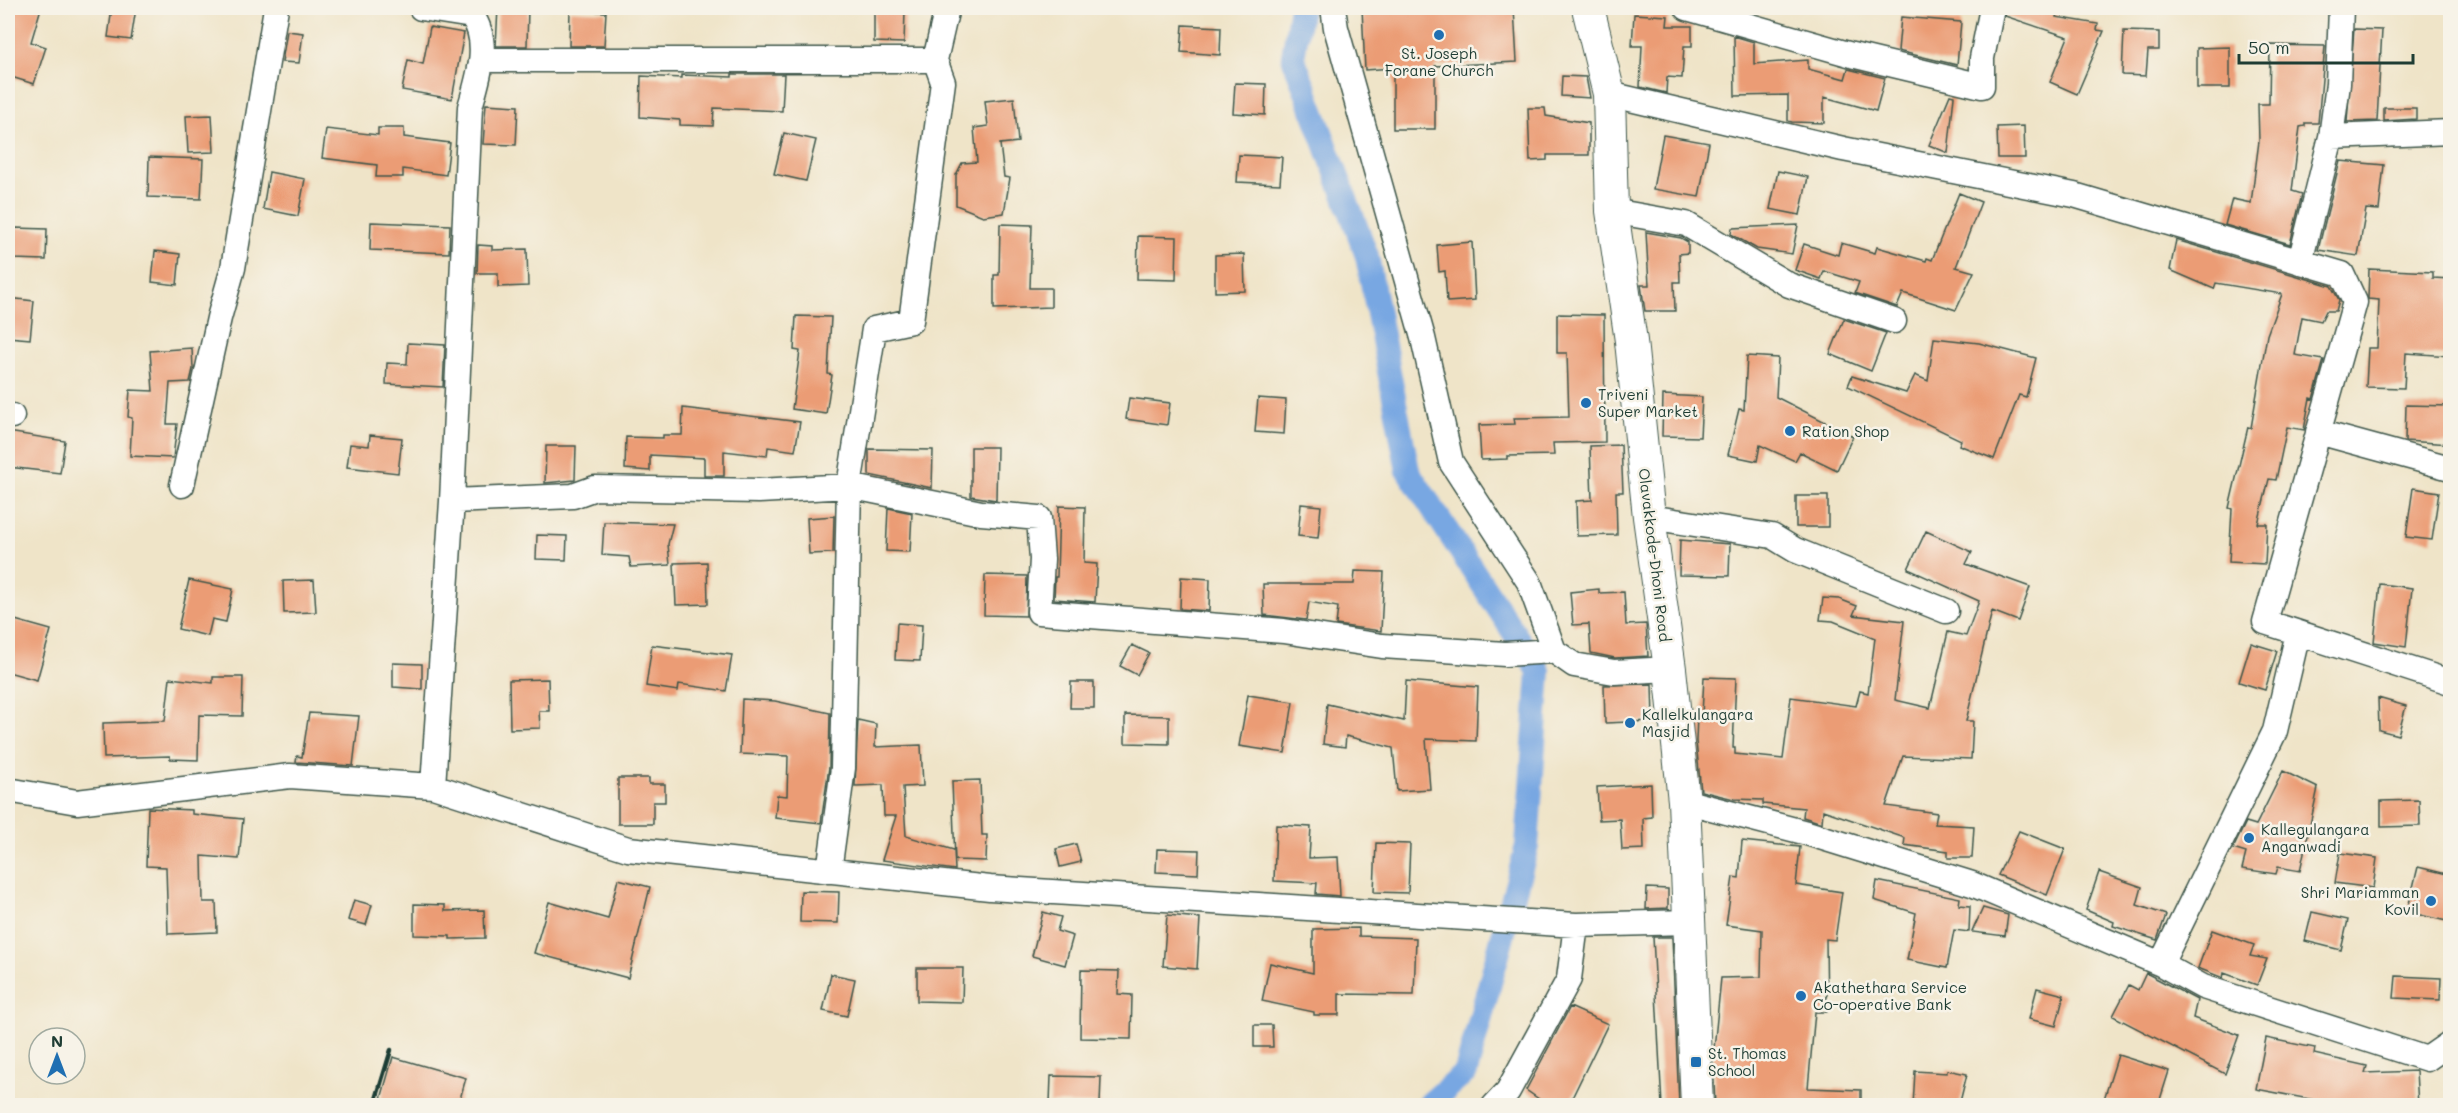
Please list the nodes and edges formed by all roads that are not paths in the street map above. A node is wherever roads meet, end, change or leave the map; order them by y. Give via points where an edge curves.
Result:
1 (276, 8) edge
2 (421, 8) edge
3 (947, 8) edge
4 (1334, 8) edge
5 (1588, 8) edge
6 (1687, 8) edge
7 (1992, 8) edge
8 (2341, 8) edge
9 (483, 60) junction
10 (935, 60) junction
11 (1609, 94) junction
12 (2451, 132) edge
13 (2331, 137) junction
14 (1612, 211) junction
15 (2300, 262) junction
16 (1894, 321) dead end
17 (2318, 432) junction
18 (2451, 468) edge
19 (182, 485) dead end
20 (849, 486) junction
21 (452, 501) junction
22 (1649, 517) junction
23 (1946, 611) dead end
24 (2298, 633) junction
25 (1554, 651) junction
26 (1670, 669) junction
27 (2451, 681) edge
28 (433, 786) junction
29 (8, 790) edge
30 (1684, 801) junction
31 (829, 871) junction
32 (1689, 922) junction
33 (1576, 925) junction
34 (2161, 964) junction
35 (2451, 1043) edge
36 (1494, 1106) edge
37 (1697, 1106) edge

1 - 19 street via 233,268
2 - 9 street via 472,16 477,22
3 - 10 street
4 - 25 street via 1336,28 1423,338 1451,462 1528,582
5 - 11 main road, Olavakkode-Dhoni Road
6 - 7 street via 1852,55 1982,86 1982,58
8 - 13 street
9 - 10 street
9 - 21 street via 470,107
10 - 20 street via 943,82 911,321 874,329
11 - 14 main road, Olavakkode-Dhoni Road
11 - 15 street via 1843,149 2074,195
12 - 13 street
13 - 15 street
14 - 16 street via 1686,224 1789,285
14 - 22 main road, Olavakkode-Dhoni Road via 1631,341
15 - 17 street via 2343,274 2355,302
17 - 18 street
17 - 24 street via 2265,622
20 - 21 street via 759,491 617,487 595,488 573,496
20 - 25 street via 981,513 1039,518 1039,612 1284,631 1382,646 1505,654
20 - 31 street via 843,768
21 - 28 street
22 - 23 street via 1772,536 1795,550
22 - 26 main road, Olavakkode-Dhoni Road
24 - 27 street
24 - 34 street via 2275,731
25 - 26 street via 1574,665 1614,672
26 - 30 main road, Olavakkode-Dhoni Road
28 - 29 street via 290,776 77,802
28 - 31 street via 628,849
30 - 32 main road, Olavakkode-Dhoni Road
30 - 34 street via 1807,833 1972,884
31 - 33 street via 990,888
32 - 33 street
32 - 37 main road, Olavakkode-Dhoni Road
33 - 36 street via 1569,979 1508,1091
34 - 35 street via 2203,987 2427,1059

